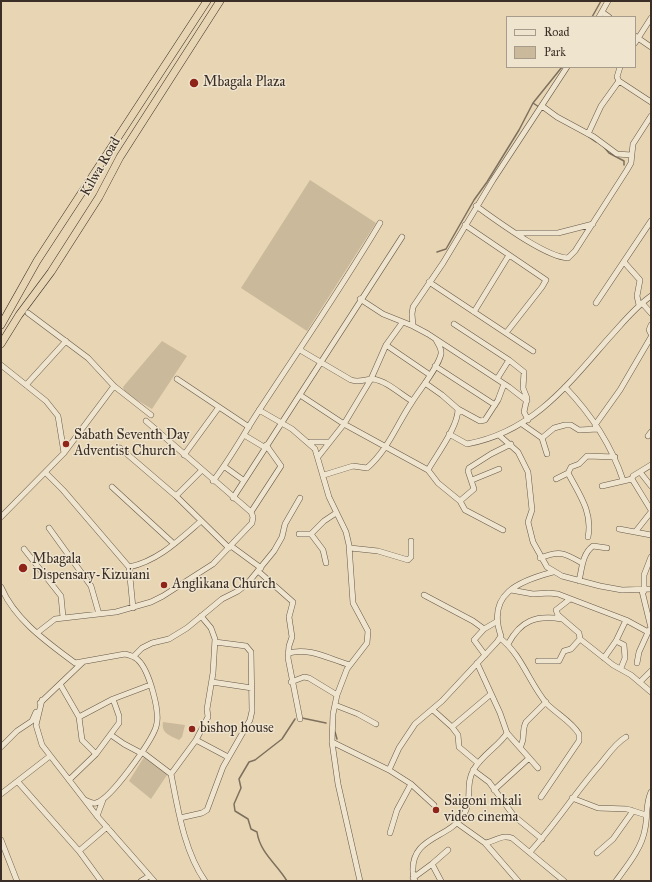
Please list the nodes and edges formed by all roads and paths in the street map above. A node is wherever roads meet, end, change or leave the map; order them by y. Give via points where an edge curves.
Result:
1 (207, 1) edge
2 (220, 1) edge
3 (608, 1) edge
4 (602, 12) junction
5 (600, 16) edge
6 (608, 16) edge
7 (651, 18) edge
8 (636, 39) edge
9 (651, 47) edge
10 (566, 68) edge
11 (620, 68) edge
12 (619, 81) junction
13 (651, 102) edge
14 (542, 106) junction
15 (651, 116) edge
16 (588, 134) junction
17 (631, 155) junction
18 (476, 206) junction
19 (651, 221) edge
20 (380, 223) dead end
21 (593, 224) junction
22 (465, 225) junction
23 (516, 233) junction
24 (402, 237) dead end
25 (509, 255) junction
26 (624, 262) junction
27 (430, 282) junction
28 (651, 296) edge
29 (360, 299) junction
30 (596, 303) dead end
31 (641, 304) junction
32 (474, 312) junction
33 (28, 313) dead end
34 (651, 313) edge
35 (402, 323) junction
36 (454, 324) dead end
37 (1, 325) edge
38 (651, 325) edge
39 (413, 326) junction
40 (506, 333) junction
41 (651, 335) edge
42 (436, 340) junction
43 (66, 341) junction
44 (1, 344) edge
45 (386, 345) junction
46 (300, 350) junction
47 (533, 351) dead end
48 (509, 360) junction
49 (321, 363) junction
50 (1, 365) edge
51 (435, 366) junction
52 (430, 375) junction
53 (177, 379) dead end
54 (371, 379) junction
55 (497, 379) junction
56 (425, 384) junction
57 (504, 384) junction
58 (26, 385) junction
59 (114, 386) junction
60 (565, 387) junction
61 (300, 395) junction
62 (412, 401) junction
63 (527, 401) junction
64 (495, 405) junction
65 (219, 407) junction
66 (458, 409) junction
67 (259, 410) junction
68 (151, 415) dead end
69 (528, 420) junction
70 (146, 421) dead end
71 (281, 423) junction
72 (344, 424) junction
73 (522, 424) junction
74 (249, 426) junction
75 (597, 427) junction
76 (449, 434) junction
77 (244, 435) junction
78 (500, 436) junction
79 (542, 438) junction
80 (310, 442) junction
81 (329, 442) junction
82 (511, 444) junction
83 (265, 446) junction
84 (386, 447) junction
85 (120, 448) dead end
86 (64, 454) junction
87 (547, 454) dead end
88 (184, 455) junction
89 (318, 457) junction
90 (615, 457) junction
91 (651, 465) edge
92 (225, 467) junction
93 (499, 469) dead end
94 (428, 470) junction
95 (201, 471) junction
96 (640, 472) junction
97 (46, 473) junction
98 (568, 473) junction
99 (324, 475) junction
100 (556, 479) dead end
101 (632, 479) junction
102 (243, 480) junction
103 (472, 480) junction
104 (623, 480) junction
105 (213, 481) junction
106 (602, 486) dead end
107 (651, 486) edge
108 (112, 487) dead end
109 (176, 496) junction
110 (233, 498) junction
111 (300, 498) dead end
112 (460, 501) junction
113 (651, 511) edge
114 (251, 512) junction
115 (336, 513) junction
116 (1, 517) edge
117 (201, 521) junction
118 (49, 528) dead end
119 (619, 528) dead end
120 (504, 530) dead end
121 (636, 531) junction
122 (299, 534) dead end
123 (311, 534) junction
124 (651, 535) edge
125 (588, 537) dead end
126 (411, 541) dead end
127 (174, 544) junction
128 (230, 547) junction
129 (350, 548) junction
130 (607, 548) dead end
131 (24, 549) dead end
132 (651, 557) edge
133 (540, 558) junction
134 (326, 562) dead end
135 (582, 564) junction
136 (129, 567) junction
137 (260, 569) junction
138 (553, 572) junction
139 (579, 581) junction
140 (1, 587) edge
141 (511, 590) junction
142 (651, 590) edge
143 (643, 591) junction
144 (424, 595) dead end
145 (570, 599) junction
146 (133, 608) junction
147 (649, 610) edge
148 (99, 614) junction
149 (201, 616) junction
150 (63, 617) junction
151 (563, 620) junction
152 (626, 620) junction
153 (496, 622) junction
154 (484, 629) junction
155 (650, 629) edge
156 (37, 633) junction
157 (500, 638) junction
158 (580, 639) junction
159 (616, 640) junction
160 (215, 642) junction
161 (508, 644) junction
162 (288, 653) junction
163 (485, 655) junction
164 (134, 656) junction
165 (604, 658) junction
166 (538, 661) dead end
167 (83, 662) junction
168 (637, 663) dead end
169 (477, 664) junction
170 (350, 665) junction
171 (621, 668) junction
172 (651, 671) edge
173 (212, 682) junction
174 (291, 682) junction
175 (640, 682) junction
176 (60, 684) junction
177 (150, 685) junction
178 (252, 688) junction
179 (651, 692) edge
180 (491, 694) junction
181 (337, 695) junction
182 (113, 699) junction
183 (42, 700) junction
184 (546, 702) junction
185 (335, 705) junction
186 (432, 710) junction
187 (79, 717) junction
188 (300, 720) dead end
189 (376, 724) dead end
190 (452, 727) junction
191 (507, 733) junction
192 (111, 735) junction
193 (626, 738) dead end
194 (196, 740) junction
195 (332, 742) junction
196 (1, 747) edge
197 (520, 747) junction
198 (141, 752) junction
199 (96, 754) junction
200 (50, 756) junction
201 (228, 757) junction
202 (528, 759) junction
203 (478, 763) junction
204 (538, 768) dead end
205 (389, 770) junction
206 (473, 770) junction
207 (171, 774) junction
208 (69, 780) junction
209 (18, 782) junction
210 (411, 784) junction
211 (494, 790) junction
212 (651, 792) edge
213 (1, 794) edge
214 (541, 797) dead end
215 (572, 798) junction
216 (85, 800) junction
217 (103, 800) junction
218 (434, 805) dead end
219 (633, 811) junction
220 (646, 815) junction
221 (97, 816) junction
222 (180, 818) junction
223 (457, 823) junction
224 (107, 827) junction
225 (646, 827) junction
226 (651, 832) edge
227 (390, 833) dead end
228 (542, 839) junction
229 (1, 840) edge
230 (485, 843) junction
231 (79, 850) junction
232 (448, 850) dead end
233 (530, 852) junction
234 (597, 853) dead end
235 (432, 864) junction
236 (150, 876) junction
237 (414, 880) edge
238 (17, 881) edge
239 (100, 881) edge
240 (141, 881) edge
241 (154, 881) edge
242 (205, 881) edge
243 (360, 881) edge
244 (441, 881) edge
245 (518, 881) edge
246 (564, 881) edge
247 (616, 881) edge

1 - 37 highway, Kilwa Road via 37,261
2 - 44 highway, Kilwa Road via 120,157 52,272 19,315
3 - 4 street
4 - 5 street
4 - 6 street
7 - 8 street
8 - 9 street
10 - 14 street
11 - 12 street via 617,77
12 - 13 street
12 - 16 street via 601,106
14 - 16 street
14 - 18 street
15 - 17 street via 633,144
16 - 17 street via 617,154
17 - 21 street via 628,170
18 - 22 street
18 - 23 street
19 - 26 street
20 - 46 street
21 - 23 street via 558,233
21 - 23 street via 576,251 568,258 543,249
22 - 25 street
22 - 27 street
24 - 29 street
25 - 32 street
25 - 40 street via 546,280
26 - 30 street
26 - 31 street via 640,280 637,296
27 - 32 street
27 - 39 street via 412,314
28 - 31 street
29 - 35 street
29 - 49 street
31 - 34 street
31 - 60 street
32 - 40 street
33 - 43 street
35 - 39 street
35 - 45 street
36 - 48 street
38 - 41 street
39 - 42 street
40 - 47 street
41 - 75 street
42 - 51 street via 441,354
42 - 55 street
43 - 58 street
43 - 59 street via 88,358
45 - 52 street
45 - 54 street
46 - 49 street
46 - 67 street
48 - 55 street
48 - 63 street via 524,372 523,388
49 - 54 street via 357,382
49 - 61 street
50 - 58 street
51 - 52 street
51 - 64 street
52 - 56 street
53 - 65 street
54 - 62 street via 386,384
54 - 72 street
55 - 57 street
56 - 62 street
56 - 66 street
57 - 63 street
57 - 64 street
58 - 86 street via 46,401 58,416
59 - 68 street
59 - 86 street
60 - 69 street
60 - 75 street via 588,412
61 - 71 street
61 - 72 street
62 - 84 street
63 - 69 street via 524,412
64 - 66 street via 485,420 480,421
65 - 74 street
65 - 88 street
66 - 76 street
67 - 71 street
67 - 74 street
69 - 73 street
70 - 88 street
71 - 80 street
71 - 83 street
72 - 81 street
72 - 84 street
73 - 78 street
73 - 79 street
74 - 77 street
75 - 79 street via 579,430 571,425 565,425 554,428
75 - 90 street
76 - 78 street via 467,444
76 - 94 street
77 - 83 street
77 - 92 street
78 - 82 street
79 - 87 street
80 - 81 street
80 - 89 street
81 - 89 street
82 - 103 street via 469,468
82 - 133 street via 521,456 528,472 532,510 528,522
83 - 102 street
83 - 114 street via 281,466
84 - 94 street
84 - 99 street via 367,468 352,466
85 - 109 street
86 - 97 street
88 - 95 street
89 - 99 street
90 - 98 street via 587,456 579,464 571,467
90 - 104 street
91 - 96 street
92 - 102 street
92 - 105 street
93 - 103 street
94 - 112 street via 438,483
95 - 105 street
95 - 109 street
96 - 101 street
96 - 107 street
97 - 116 street
97 - 136 street
98 - 100 street
98 - 125 street via 588,513
99 - 115 street
101 - 104 street
101 - 113 street
102 - 110 street
103 - 112 street via 474,489
104 - 106 street
105 - 110 street
108 - 127 street
109 - 117 street
110 - 114 street
111 - 137 street via 285,524 280,540
112 - 120 street via 465,510 473,516
113 - 121 street
114 - 128 street via 252,523
115 - 123 street
115 - 129 street via 346,532
117 - 127 street
117 - 128 street
118 - 148 street via 91,586
119 - 121 street
121 - 124 street
122 - 123 street
123 - 134 street via 323,550
126 - 129 street via 408,560 378,551
127 - 136 street via 148,562
128 - 137 street
128 - 146 street via 213,564 186,582 151,602
129 - 170 street via 353,602 364,621 368,637
130 - 135 street via 593,546
131 - 150 street via 61,596
132 - 143 street via 644,575
133 - 135 street via 554,552 562,553
133 - 138 street
135 - 139 street
136 - 146 street
137 - 149 street via 238,591 222,599
137 - 162 street via 293,602 289,617 292,637
138 - 139 street
138 - 141 street via 527,580
139 - 143 street via 622,590
140 - 156 street via 7,600
141 - 145 street via 533,594 549,593
141 - 153 street via 497,609
142 - 143 street
143 - 147 street
144 - 154 street via 467,617
145 - 151 street via 556,610
145 - 152 street
146 - 148 street
147 - 155 street
148 - 150 street
149 - 160 street via 211,628
149 - 164 street via 169,639 152,643
150 - 156 street via 55,619
151 - 158 street via 579,633
151 - 161 street via 540,617 530,621 516,631
152 - 155 street
152 - 159 street
153 - 154 street
153 - 157 street
154 - 163 street via 474,640
155 - 168 street via 639,652
156 - 167 street via 75,663
157 - 161 street
157 - 163 street
158 - 165 street
158 - 166 street via 571,650 564,651 559,660
159 - 165 street
159 - 171 street via 624,645 626,651
160 - 173 street
160 - 178 street via 242,645 249,649
161 - 184 street
162 - 170 street via 299,650 311,652
162 - 174 street
163 - 169 street
164 - 167 street via 125,654
164 - 177 street via 143,665
165 - 171 street
167 - 176 street
169 - 180 street
169 - 186 street
170 - 181 street
171 - 175 street
172 - 175 street
173 - 178 street
173 - 194 street via 206,722
174 - 181 street via 304,677 309,678
174 - 188 street
175 - 179 street
176 - 183 street
176 - 187 street
177 - 182 street
177 - 198 street via 157,713 156,725
178 - 201 street via 250,720
180 - 190 street
180 - 191 street
181 - 185 street
182 - 187 street
182 - 192 street via 119,723
183 - 196 street via 32,721 17,730
183 - 200 street via 37,718 37,731 42,745
184 - 197 street via 526,722 524,742
184 - 214 street via 579,734 579,740
185 - 189 street
185 - 195 street
186 - 190 street
186 - 205 street via 415,724 399,748
187 - 199 street via 82,740
190 - 203 street via 458,735 459,747
191 - 197 street
191 - 203 street
192 - 198 street
192 - 199 street
193 - 215 street via 616,745
194 - 201 street
194 - 207 street
195 - 205 street
195 - 243 street via 338,784
197 - 202 street
198 - 207 street
198 - 217 street via 124,778
199 - 208 street
200 - 208 street
200 - 209 street
201 - 222 street via 206,810
202 - 204 street
202 - 211 street
203 - 206 street
205 - 210 street
206 - 211 street via 486,779
206 - 223 street via 468,783 468,807
207 - 222 street
208 - 216 street
209 - 213 street
209 - 231 street
210 - 218 street
210 - 227 street via 397,810
211 - 228 street via 514,816
212 - 220 street via 646,805
215 - 219 street via 598,808 622,808
215 - 228 street
216 - 217 street via 95,804
216 - 221 street
217 - 221 street
219 - 220 street
219 - 234 street via 613,839
220 - 225 street
221 - 224 street
222 - 242 street via 199,873
223 - 230 street
223 - 237 street via 420,847 412,862
224 - 231 street
224 - 236 street
225 - 226 street
225 - 247 street via 638,848
228 - 233 street
229 - 238 street
230 - 233 street via 507,836
230 - 245 street
231 - 239 street
232 - 235 street
233 - 246 street
235 - 237 street
235 - 244 street
236 - 240 street
236 - 241 street

